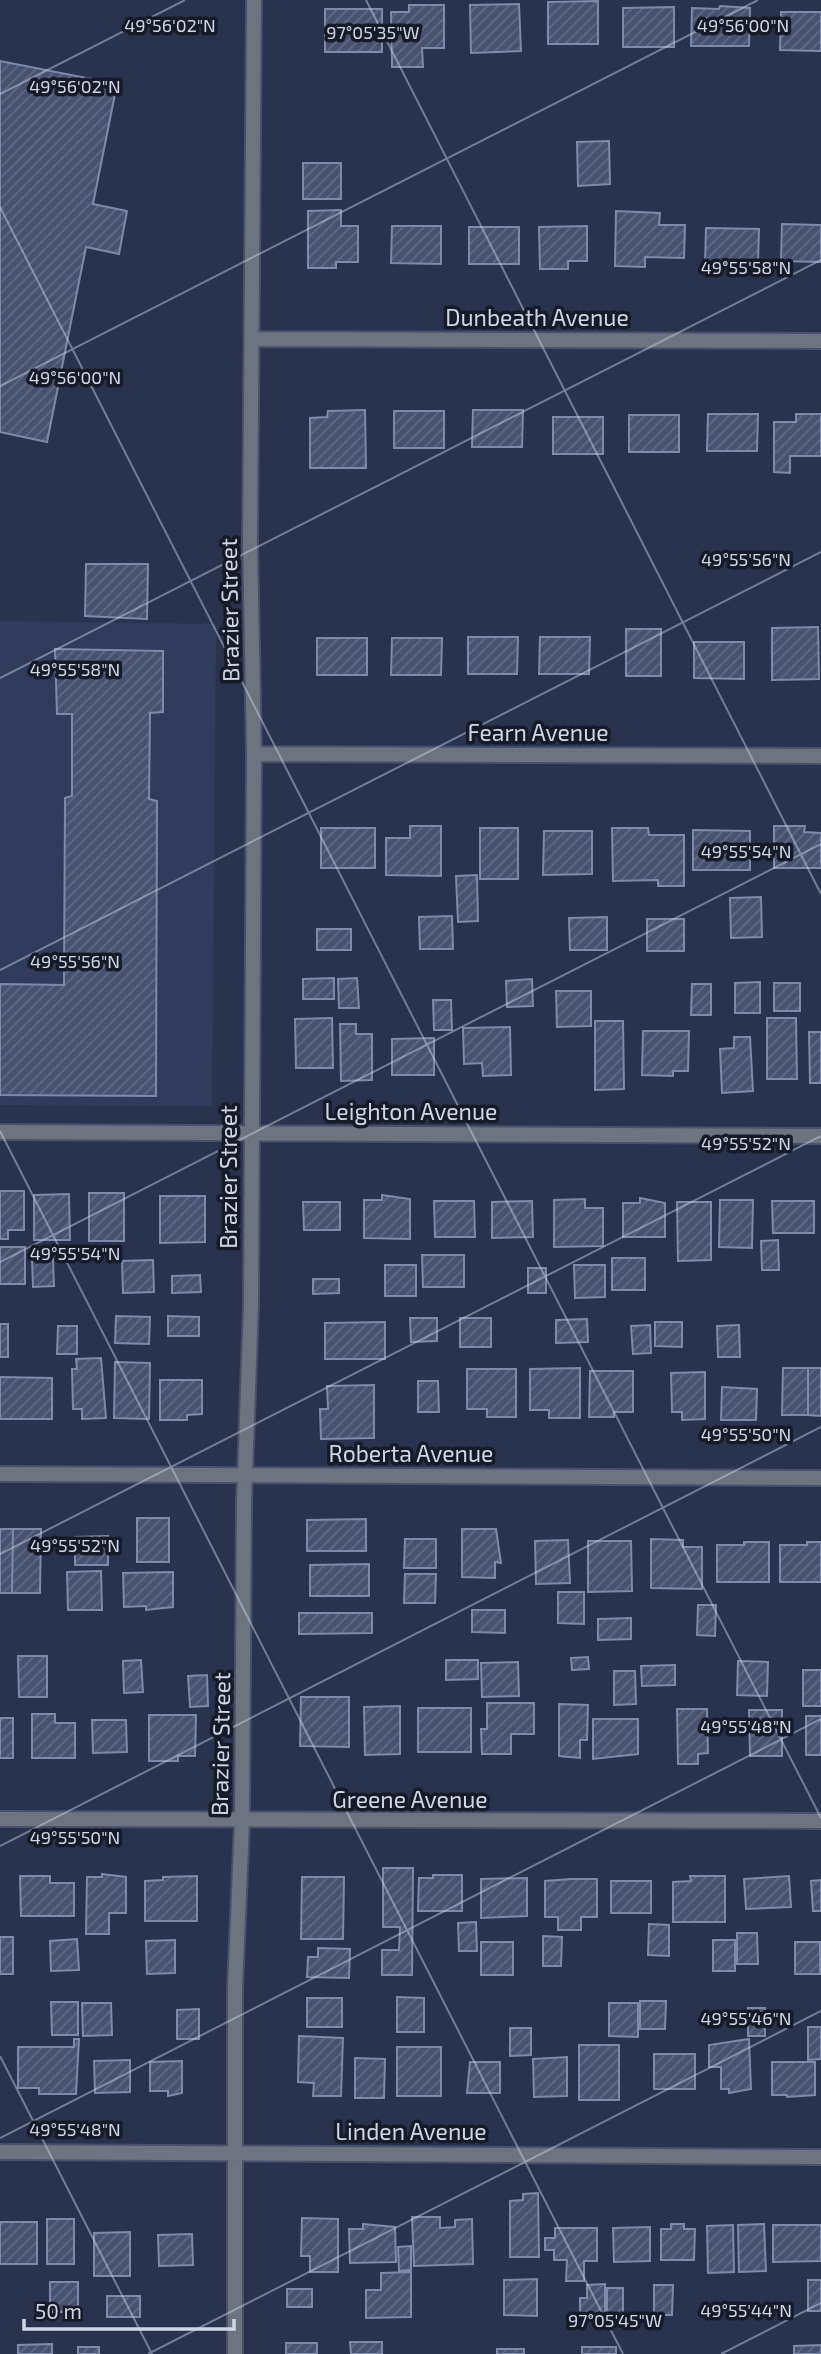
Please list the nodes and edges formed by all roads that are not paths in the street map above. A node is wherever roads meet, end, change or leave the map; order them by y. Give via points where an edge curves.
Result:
1 (254, 0) edge
2 (253, 339) junction
3 (821, 341) edge
4 (254, 754) junction
5 (821, 756) edge
6 (0, 1132) edge
7 (252, 1133) junction
8 (821, 1136) edge
9 (0, 1474) edge
10 (244, 1475) junction
11 (821, 1478) edge
12 (0, 1819) edge
13 (821, 1821) edge
14 (242, 1822) junction
15 (0, 2152) edge
16 (235, 2153) junction
17 (821, 2157) edge
18 (235, 2354) edge

1 - 2 street, Brazier Street
2 - 3 street, Dunbeath Avenue
2 - 4 street, Brazier Street
4 - 5 street, Fearn Avenue
4 - 7 street, Brazier Street
6 - 7 street, Leighton Avenue
7 - 8 street, Leighton Avenue
7 - 10 street, Brazier Street
9 - 10 street, Roberta Avenue
10 - 11 street, Roberta Avenue
10 - 14 street, Brazier Street
12 - 14 street, Greene Avenue
13 - 14 street, Greene Avenue
14 - 16 street, Brazier Street
15 - 16 street, Linden Avenue
16 - 17 street, Linden Avenue
16 - 18 street, Brazier Street

